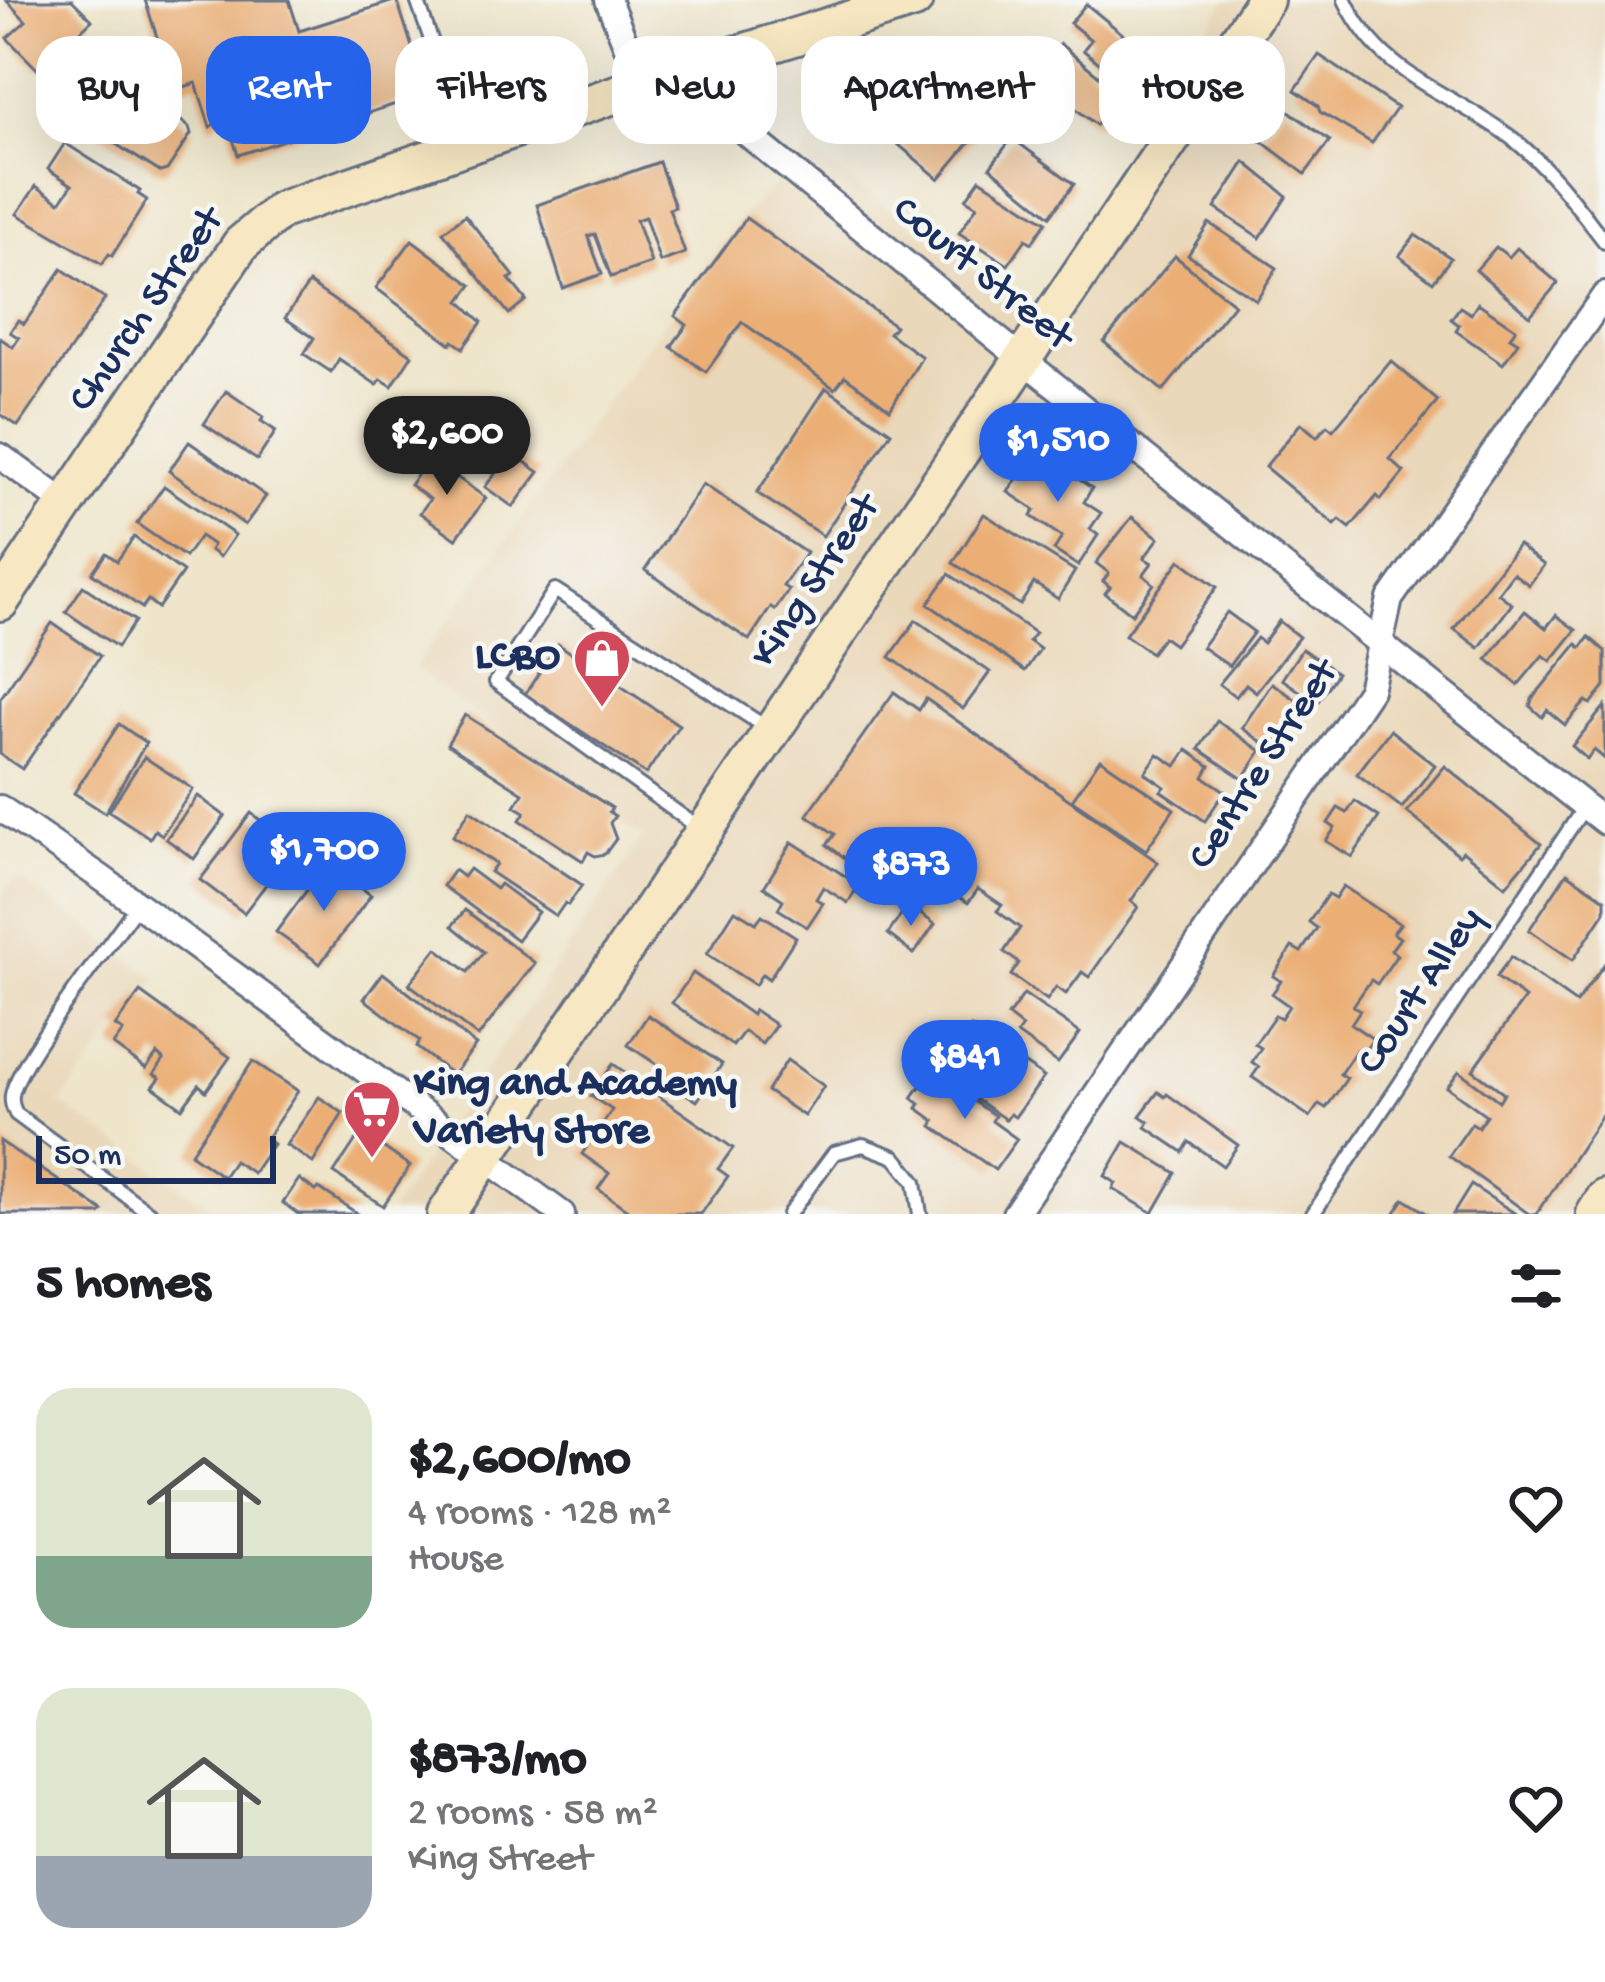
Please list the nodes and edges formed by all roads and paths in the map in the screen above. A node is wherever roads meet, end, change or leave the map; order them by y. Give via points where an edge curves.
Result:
1 (417, 0) edge
2 (608, 0) edge
3 (914, 0) edge
4 (1265, 0) edge
5 (1346, 0) edge
6 (623, 36) edge
7 (777, 42) edge
8 (612, 96) edge
9 (759, 144) edge
10 (468, 146) junction
11 (1605, 242) edge
12 (1604, 300) edge
13 (1022, 359) junction
14 (0, 456) edge
15 (68, 505) junction
16 (0, 602) edge
17 (1377, 644) junction
18 (771, 730) junction
19 (0, 808) edge
20 (1595, 814) edge
21 (704, 831) junction
22 (138, 904) junction
23 (483, 1158) junction
24 (1605, 1198) edge
25 (151, 1214) edge
26 (446, 1214) edge
27 (562, 1214) edge
28 (789, 1214) edge
29 (920, 1214) edge
30 (1015, 1214) edge
31 (1313, 1214) edge
32 (1595, 1214) edge

1 - 10 lane
2 - 6 street, Court Street
3 - 7 street, Church Street
4 - 13 street, King Street
5 - 11 lane via 1377,51 1519,143
8 - 10 street, Church Street
9 - 13 street, Court Street
10 - 15 street, Church Street via 281,210 241,244
12 - 17 street, Centre Street via 1390,599
13 - 17 street, Court Street
13 - 18 street, King Street
14 - 15 street
15 - 16 street, Church Street
17 - 20 street, Court Street
17 - 30 street, Centre Street via 1370,690
18 - 21 street, King Street
18 - 21 lane via 555,590 496,682
19 - 22 street
20 - 31 lane, Court Alley
21 - 23 street, King Street
22 - 23 street
22 - 25 lane via 28,1062 12,1103 16,1114
23 - 26 street, King Street
23 - 27 street
24 - 32 street
28 - 29 lane via 834,1153 862,1145 895,1157 915,1182

